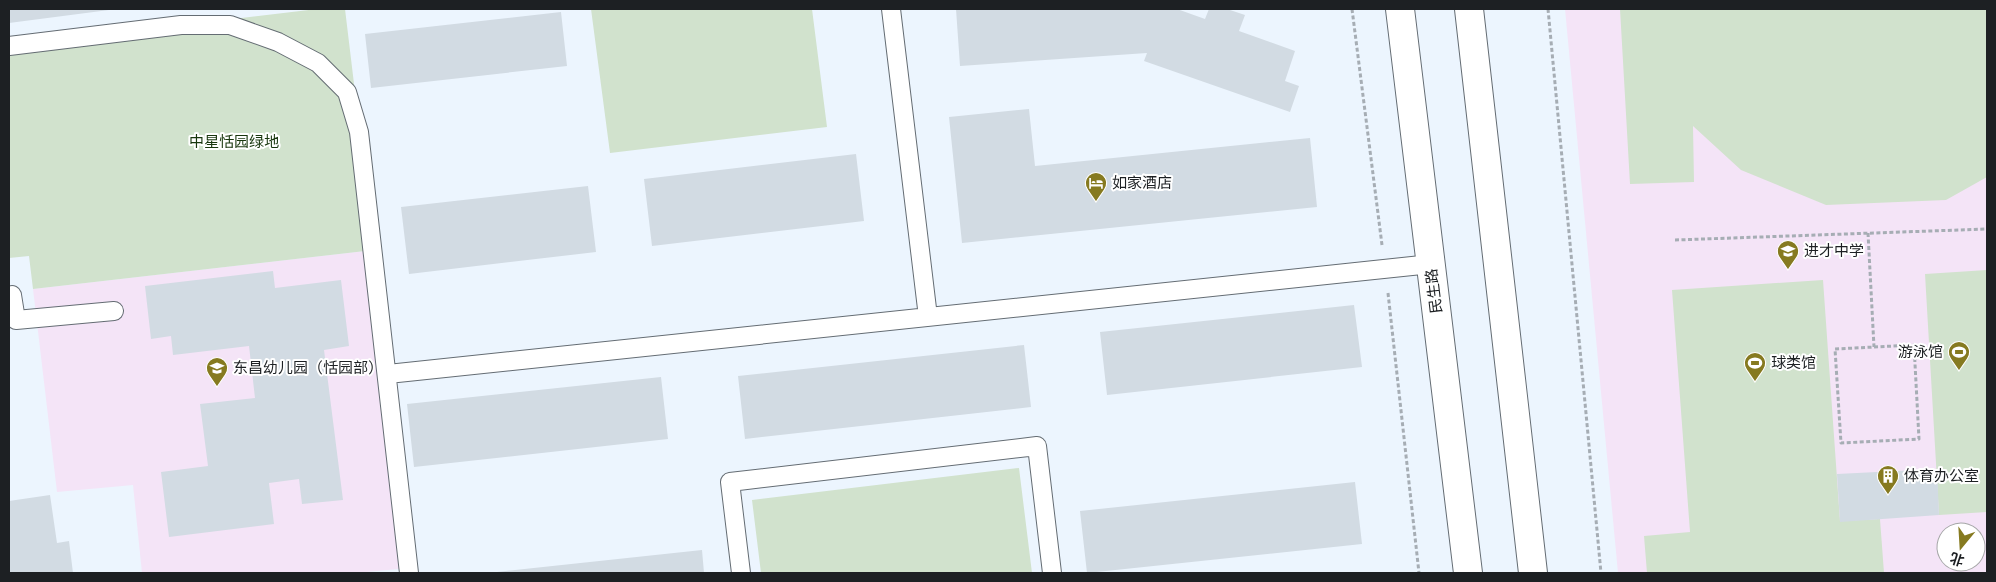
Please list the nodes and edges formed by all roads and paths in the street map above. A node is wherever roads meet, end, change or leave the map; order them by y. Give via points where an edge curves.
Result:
1 (891, 9) edge
2 (1400, 9) edge
3 (1469, 9) edge
4 (1548, 9) edge
5 (9, 46) edge
6 (1987, 229) edge
7 (1868, 233) junction
8 (1675, 240) dead end
9 (1431, 264) junction
10 (9, 296) edge
11 (114, 311) dead end
12 (928, 317) junction
13 (1874, 347) junction
14 (388, 374) junction
15 (409, 573) edge
16 (741, 573) edge
17 (1052, 573) edge
18 (1468, 573) edge
19 (1533, 573) edge
20 (1601, 573) edge

1 - 12 lane
2 - 9 main road, 民生路
3 - 19 main road
4 - 20 path
5 - 14 lane via 180,25 230,25 278,42 318,63 347,92 359,132
6 - 7 path
7 - 8 path
7 - 13 path
9 - 12 lane
9 - 18 main road, 民生路
10 - 11 lane via 12,295 16,320
12 - 14 lane
13 - 13 path via 1835,349 1841,442 1919,439 1914,345
14 - 15 lane
16 - 17 lane via 730,482 1036,446

